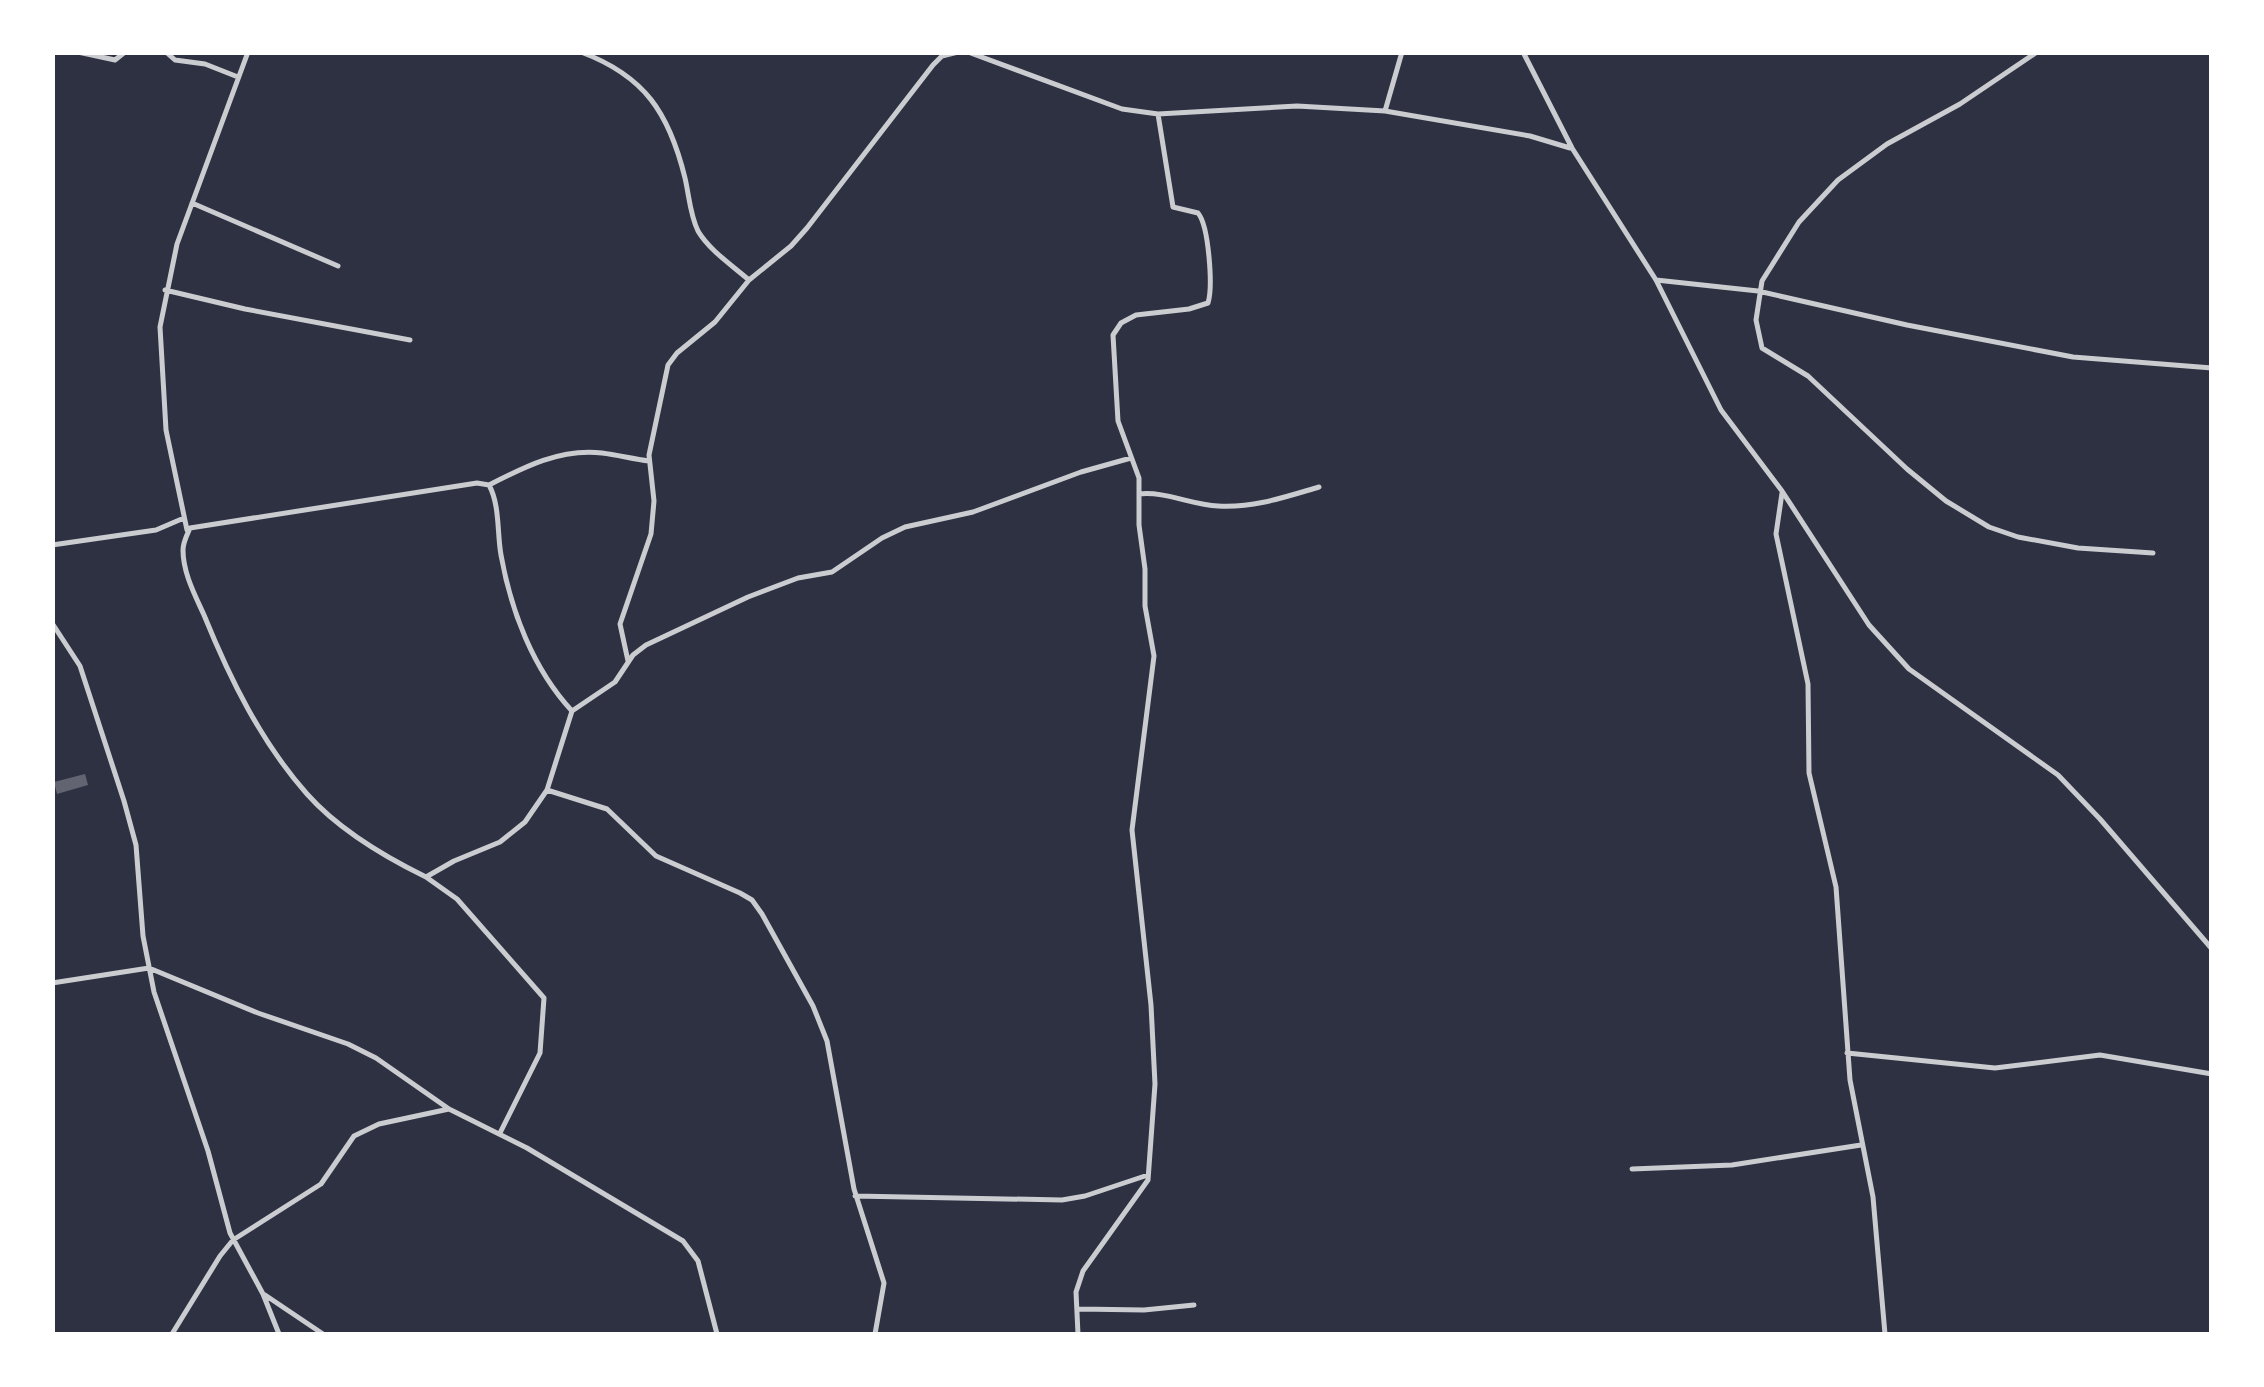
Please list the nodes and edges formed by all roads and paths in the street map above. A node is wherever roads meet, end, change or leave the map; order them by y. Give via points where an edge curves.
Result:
1 (78, 52) edge
2 (125, 52) edge
3 (166, 52) edge
4 (248, 52) edge
5 (581, 52) edge
6 (958, 52) edge
7 (968, 52) edge
8 (1402, 52) edge
9 (1523, 52) edge
10 (2037, 52) edge
11 (940, 54) edge
12 (238, 77) junction
13 (1385, 111) junction
14 (1158, 114) junction
15 (1572, 148) junction
16 (192, 203) junction
17 (338, 266) dead end
18 (748, 280) junction
19 (1656, 280) junction
20 (165, 290) junction
21 (1758, 290) junction
22 (410, 340) dead end
23 (2212, 368) edge
24 (1132, 458) junction
25 (649, 461) junction
26 (489, 485) junction
27 (1319, 486) dead end
28 (1782, 491) junction
29 (1139, 494) junction
30 (184, 518) junction
31 (188, 532) junction
32 (52, 544) edge
33 (2152, 554) dead end
34 (52, 623) edge
35 (628, 662) junction
36 (572, 711) junction
37 (547, 790) junction
38 (426, 877) junction
39 (2212, 949) edge
40 (149, 968) junction
41 (52, 983) edge
42 (1847, 1052) junction
43 (2212, 1074) edge
44 (449, 1108) junction
45 (500, 1133) junction
46 (1861, 1145) junction
47 (1632, 1169) dead end
48 (1148, 1175) junction
49 (856, 1196) junction
50 (233, 1240) junction
51 (262, 1294) junction
52 (1194, 1305) dead end
53 (1079, 1309) junction
54 (172, 1334) edge
55 (279, 1334) edge
56 (322, 1334) edge
57 (717, 1334) edge
58 (875, 1334) edge
59 (1078, 1334) edge
60 (1885, 1334) edge

1 - 2 street via 116,60
3 - 12 street
4 - 12 street
5 - 18 street via 638,83 656,104 697,229
6 - 11 street
7 - 14 street via 1122,109
8 - 13 street
9 - 15 street
10 - 21 street via 1838,180 1799,222
11 - 18 street via 800,237
12 - 16 street
13 - 14 street via 1296,106
13 - 15 street
14 - 24 street via 1173,207 1192,210 1205,222 1210,300 1189,310 1136,315 1116,328 1116,413
15 - 19 street
16 - 17 street
16 - 20 street
18 - 25 street via 668,365
19 - 21 street
19 - 28 street via 1721,410
20 - 22 street
20 - 30 street via 161,376
21 - 23 street via 2073,358
21 - 33 street via 1762,348 1808,376 1946,501 2018,538
24 - 29 street
24 - 35 street via 889,534 826,574 798,578 667,633
25 - 26 street via 569,454
25 - 35 street via 651,534 620,624
26 - 31 street via 382,496
26 - 36 street via 516,612 537,662
27 - 29 street via 1250,505
28 - 39 street via 1892,652 2058,775
28 - 42 street via 1776,534 1808,684 1811,783 1836,887
29 - 48 street via 1154,664 1132,830 1155,1064
30 - 31 street
30 - 32 street via 156,530
31 - 38 street via 184,565 213,641 243,702 290,772 347,830
34 - 40 street via 85,679 131,824
35 - 36 street via 615,682
36 - 37 street
37 - 38 street via 509,837
37 - 49 street via 607,809 656,856 756,905 823,1030
38 - 45 street via 457,898 544,998 540,1053
40 - 41 street
40 - 44 street via 362,1050
40 - 50 street
42 - 43 street via 1994,1068 2100,1055
42 - 46 street
44 - 45 street
44 - 50 street via 360,1131 321,1184
45 - 57 street via 683,1241 698,1261
46 - 47 street via 1732,1165
46 - 60 street via 1873,1197
48 - 49 street via 1062,1200
48 - 53 street via 1083,1271
49 - 58 street via 884,1283
50 - 51 street
50 - 54 street
51 - 55 street
51 - 56 street
52 - 53 street
53 - 59 street

